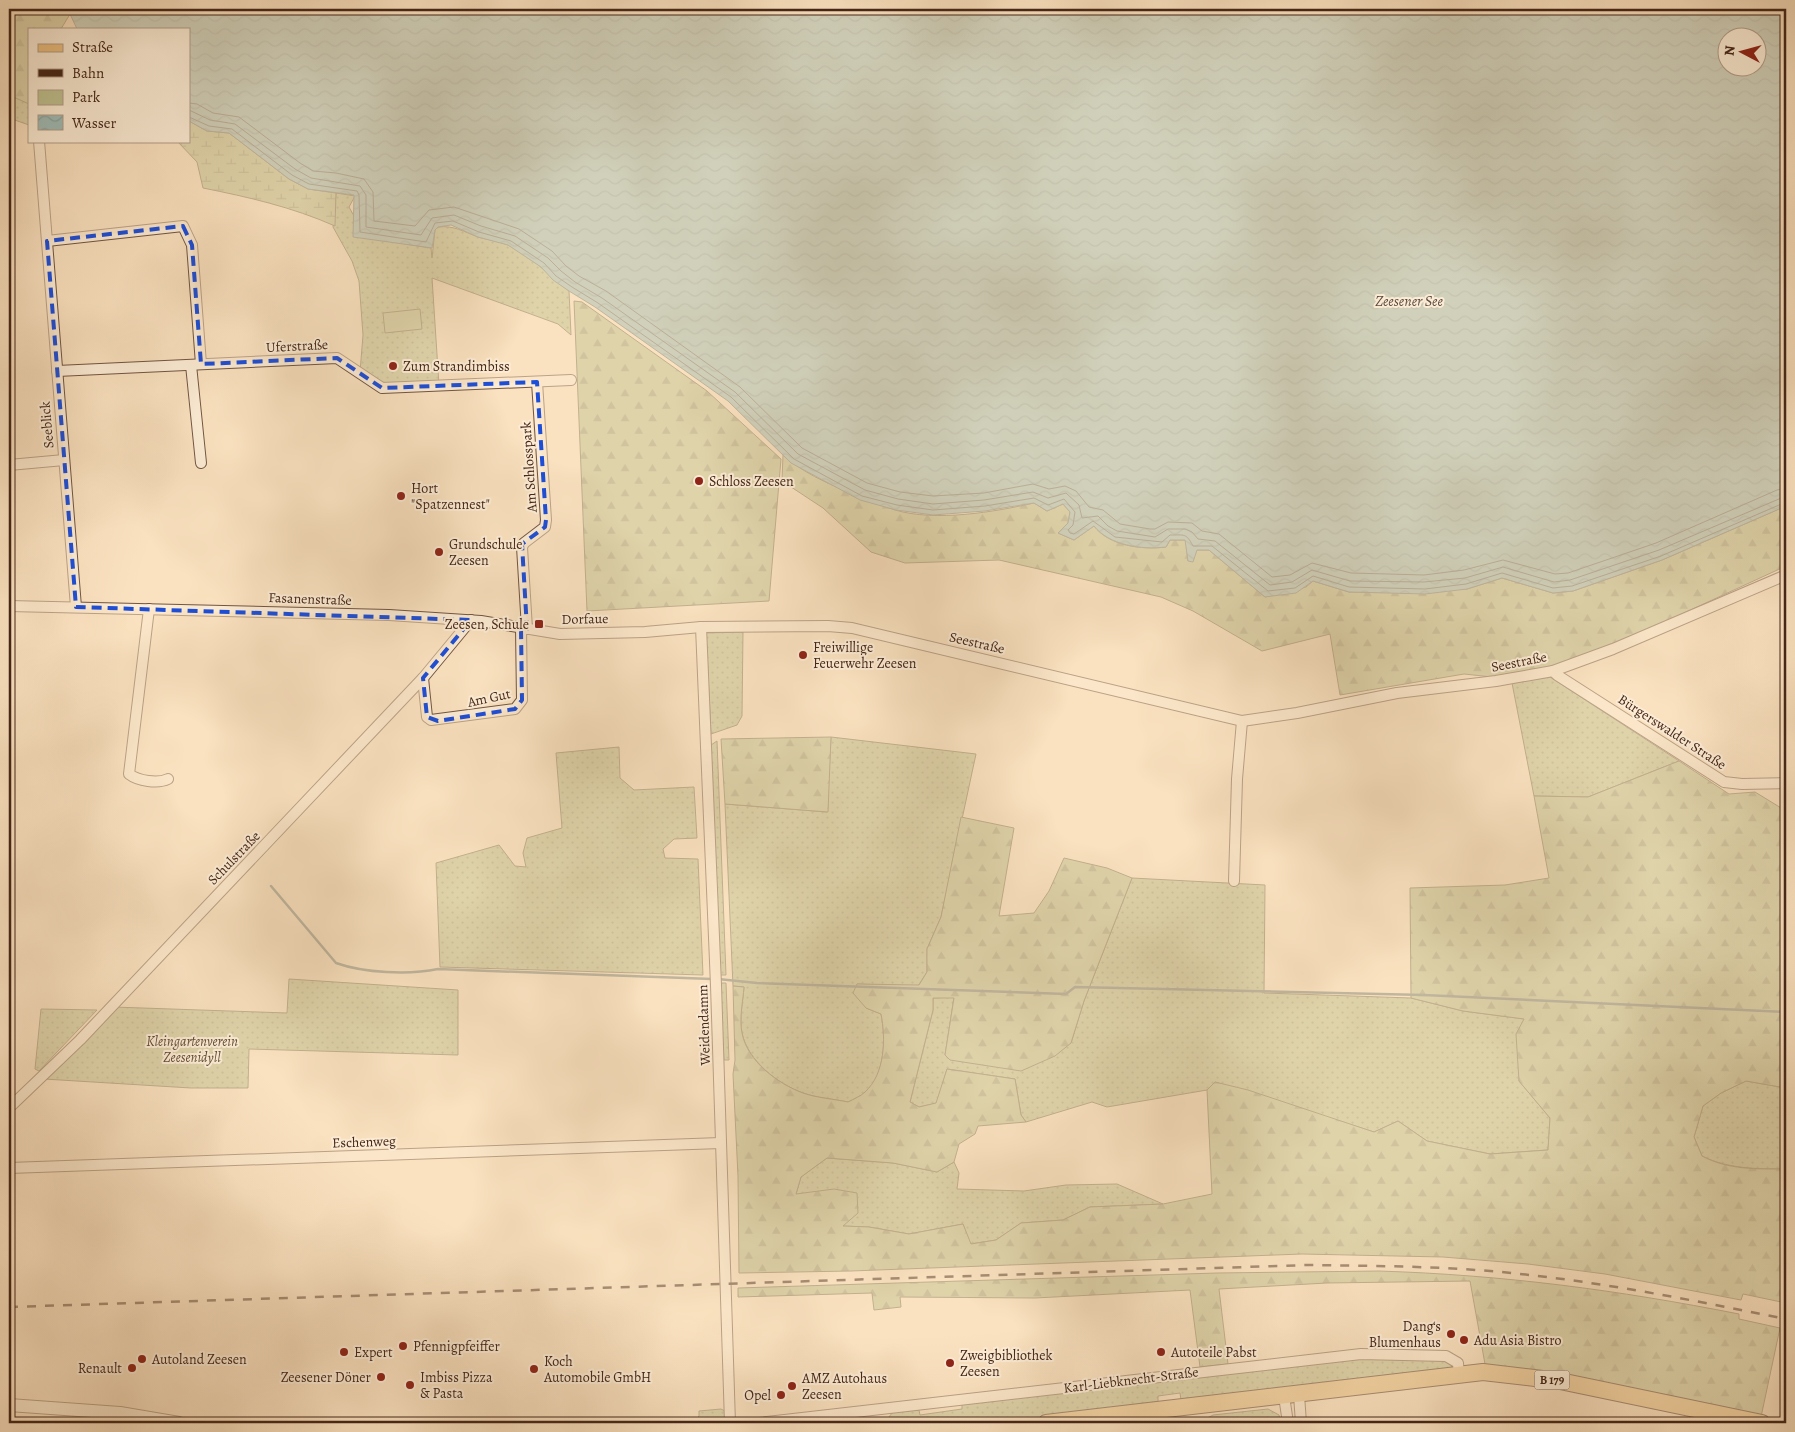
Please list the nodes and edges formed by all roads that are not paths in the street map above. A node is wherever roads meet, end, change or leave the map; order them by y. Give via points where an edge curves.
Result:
1 (39, 142) edge
2 (47, 241) junction
3 (196, 365) junction
4 (57, 371) junction
5 (571, 380) dead end
6 (536, 382) junction
7 (64, 460) junction
8 (201, 463) dead end
9 (9, 465) edge
10 (1786, 575) edge
11 (9, 606) edge
12 (76, 607) junction
13 (149, 609) junction
14 (470, 620) junction
15 (701, 627) junction
16 (524, 629) junction
17 (1553, 670) junction
18 (424, 678) junction
19 (1242, 722) junction
20 (168, 779) dead end
21 (1786, 783) edge
22 (1234, 881) dead end
23 (9, 1108) edge
24 (721, 1143) junction
25 (9, 1168) edge
26 (1460, 1376) junction
27 (1291, 1396) junction
28 (9, 1405) edge
29 (179, 1423) edge
30 (730, 1423) edge
31 (759, 1423) edge
32 (1046, 1423) edge
33 (1288, 1423) edge
34 (1301, 1423) edge
35 (1762, 1423) edge

1 - 2 street, Seeblick
2 - 3 street via 183,226 192,245
2 - 4 street, Seeblick
3 - 4 street, Uferstraße
3 - 6 street, Uferstraße via 337,358 382,388
3 - 8 street
4 - 7 street, Seeblick
5 - 6 street, Uferstraße
6 - 16 street, Am Schlosspark via 546,520 545,527 522,547
7 - 9 street
7 - 12 street, Seeblick
10 - 17 street, Seestraße via 1613,649
11 - 12 street, Fasanenstraße
12 - 13 street, Fasanenstraße
13 - 14 street, Fasanenstraße
13 - 20 street via 129,774 153,781
14 - 16 street, Dorfaue
14 - 18 street, Schulstraße
15 - 16 street, Dorfaue via 588,633
15 - 19 street, Seestraße via 852,628
15 - 24 street, Weidendamm
16 - 18 street, Am Gut via 522,700 515,709 431,720 426,717
17 - 19 street, Seestraße via 1496,681 1397,693
17 - 21 street, Bürgerswalder Straße via 1724,782
18 - 23 street, Schulstraße via 80,1040
19 - 22 street
24 - 25 street, Eschenweg
24 - 30 street, Weidendamm
26 - 27 main road, B 179
26 - 31 street, Karl-Liebknecht-Straße via 1458,1363 1446,1356 1361,1354
26 - 35 main road, B 179 via 1483,1372 1560,1381
27 - 32 main road, B 179
27 - 33 street
27 - 34 street
28 - 29 street via 120,1413

